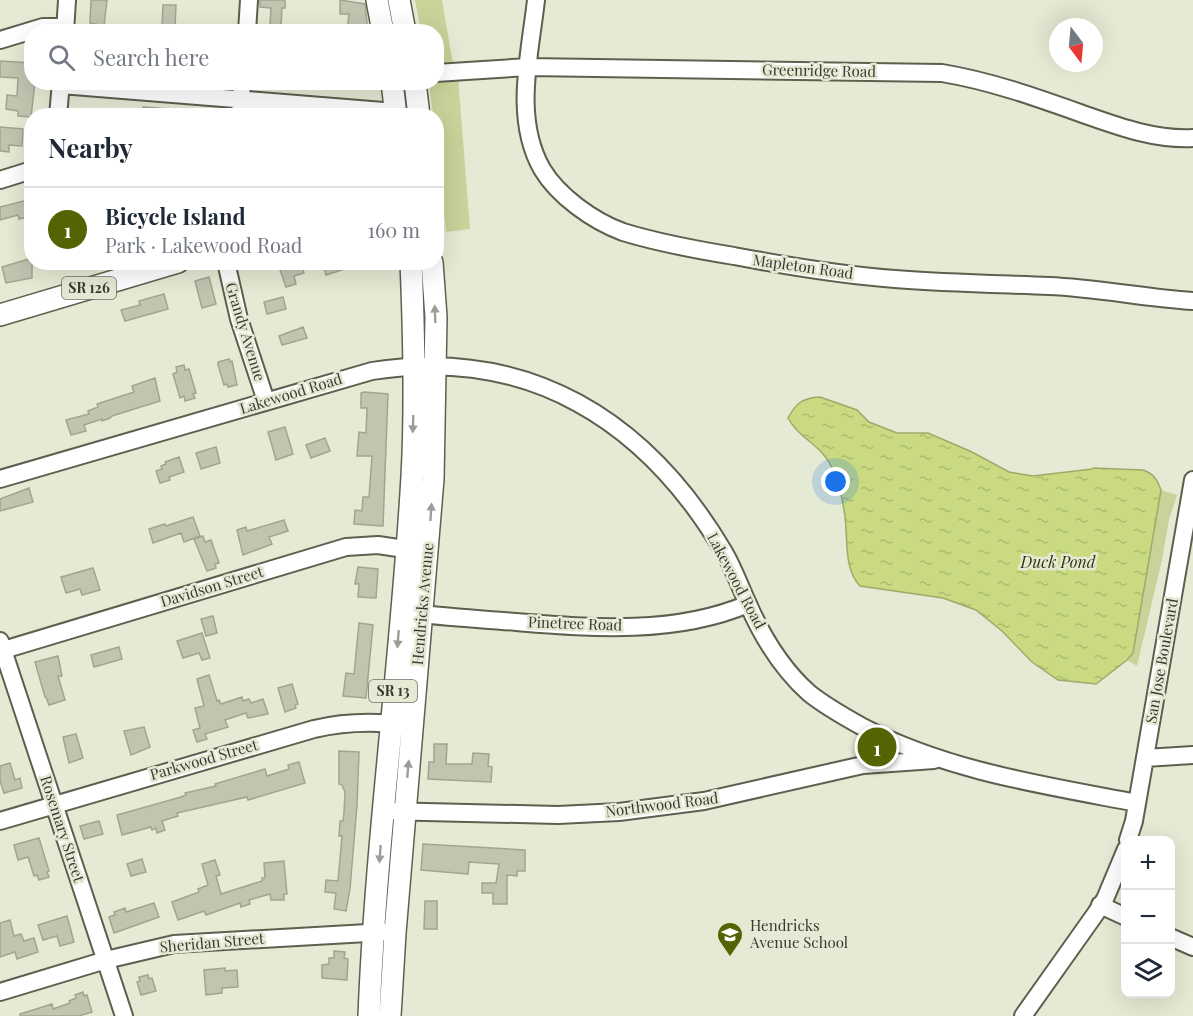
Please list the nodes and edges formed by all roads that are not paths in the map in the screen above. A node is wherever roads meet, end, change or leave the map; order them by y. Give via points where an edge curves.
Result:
1 (67, 0) edge
2 (249, 0) edge
3 (377, 0) edge
4 (399, 0) edge
5 (536, 0) edge
6 (65, 24) edge
7 (248, 24) edge
8 (382, 24) edge
9 (404, 24) edge
10 (24, 32) edge
11 (0, 39) edge
12 (528, 67) junction
13 (444, 72) edge
14 (60, 90) edge
15 (106, 90) edge
16 (242, 90) edge
17 (393, 90) edge
18 (415, 90) edge
19 (59, 108) edge
20 (240, 108) edge
21 (396, 108) edge
22 (418, 108) edge
23 (1193, 138) edge
24 (24, 172) edge
25 (0, 180) edge
26 (151, 270) edge
27 (228, 270) edge
28 (411, 270) edge
29 (433, 270) edge
30 (1193, 301) edge
31 (0, 315) edge
32 (414, 365) junction
33 (436, 366) junction
34 (266, 401) junction
35 (0, 479) edge
36 (1193, 480) edge
37 (1190, 515) edge
38 (406, 549) junction
39 (428, 553) junction
40 (748, 604) junction
41 (411, 613) junction
42 (1, 647) edge
43 (390, 723) junction
44 (412, 726) junction
45 (1193, 755) edge
46 (1145, 758) junction
47 (938, 759) junction
48 (1137, 802) junction
49 (54, 804) junction
50 (383, 811) junction
51 (405, 812) junction
52 (0, 821) edge
53 (1129, 836) edge
54 (1121, 862) edge
55 (1101, 905) junction
56 (1121, 914) edge
57 (384, 932) junction
58 (1175, 939) edge
59 (1193, 947) edge
60 (106, 960) junction
61 (0, 992) edge
62 (124, 1016) edge
63 (369, 1016) edge
64 (390, 1016) edge
65 (1023, 1016) edge

1 - 6 street
2 - 7 street
3 - 8 main road
4 - 9 main road
5 - 12 street, Mapleton Road
10 - 11 street
12 - 13 street, Greenridge Road
12 - 23 street, Greenridge Road via 942,73 995,83 1127,129
12 - 30 street, Mapleton Road via 528,133 543,171 577,206 622,231 687,248 893,279 1101,290
14 - 19 street
15 - 20 street
16 - 20 street
17 - 21 main road
18 - 22 main road
24 - 25 street
26 - 31 main road, SR 126
27 - 34 street, Grandy Avenue
28 - 32 main road, Hendricks Avenue / SR 13
33 -> 29 main road, Hendricks Avenue / SR 13
32 - 33 street, Lakewood Road
32 - 34 street, Lakewood Road via 353,375
32 -> 38 main road, Hendricks Avenue / SR 13
39 -> 33 main road, Hendricks Avenue / SR 13
33 - 40 street, Lakewood Road via 502,373 543,385 616,427 665,471 694,506 726,555
34 - 35 street, Lakewood Road
36 - 37 street, San Jose Boulevard
37 - 46 street, San Jose Boulevard
38 - 39 street, Davidson Street
38 - 41 main road, Hendricks Avenue / SR 13
38 - 42 street, Davidson Street via 378,545 346,547
39 - 41 main road, Hendricks Avenue / SR 13
40 - 41 street, Pinetree Road via 709,617 645,626 561,626
40 - 47 street, Lakewood Road via 785,666 824,705 880,736
41 -> 43 main road, Hendricks Avenue / SR 13
41 - 44 main road, Hendricks Avenue / SR 13
42 - 49 street, Rosemary Street
43 - 44 street, Parkwood Street
43 - 49 street, Parkwood Street via 337,723
43 - 50 main road, Hendricks Avenue / SR 13
51 -> 44 main road, Hendricks Avenue / SR 13
45 - 46 street
46 - 48 street, San Jose Boulevard
47 - 48 street, Lakewood Road via 1000,776
47 - 51 street, Northwood Road via 864,765 704,801 619,812
48 - 53 street, San Jose Boulevard
49 - 52 street, Parkwood Street
49 - 60 street, Rosemary Street
50 - 51 street, Northwood Road
50 -> 57 main road, Hendricks Avenue / SR 13
51 - 57 main road, Hendricks Avenue / SR 13
54 - 55 street
55 - 56 street
55 - 65 street
57 - 60 street, Sheridan Street via 174,944
57 - 63 main road, Hendricks Avenue / SR 13
57 - 64 main road, Hendricks Avenue / SR 13
58 - 59 street
60 - 61 street, Sheridan Street
60 - 62 street, Rosemary Street

